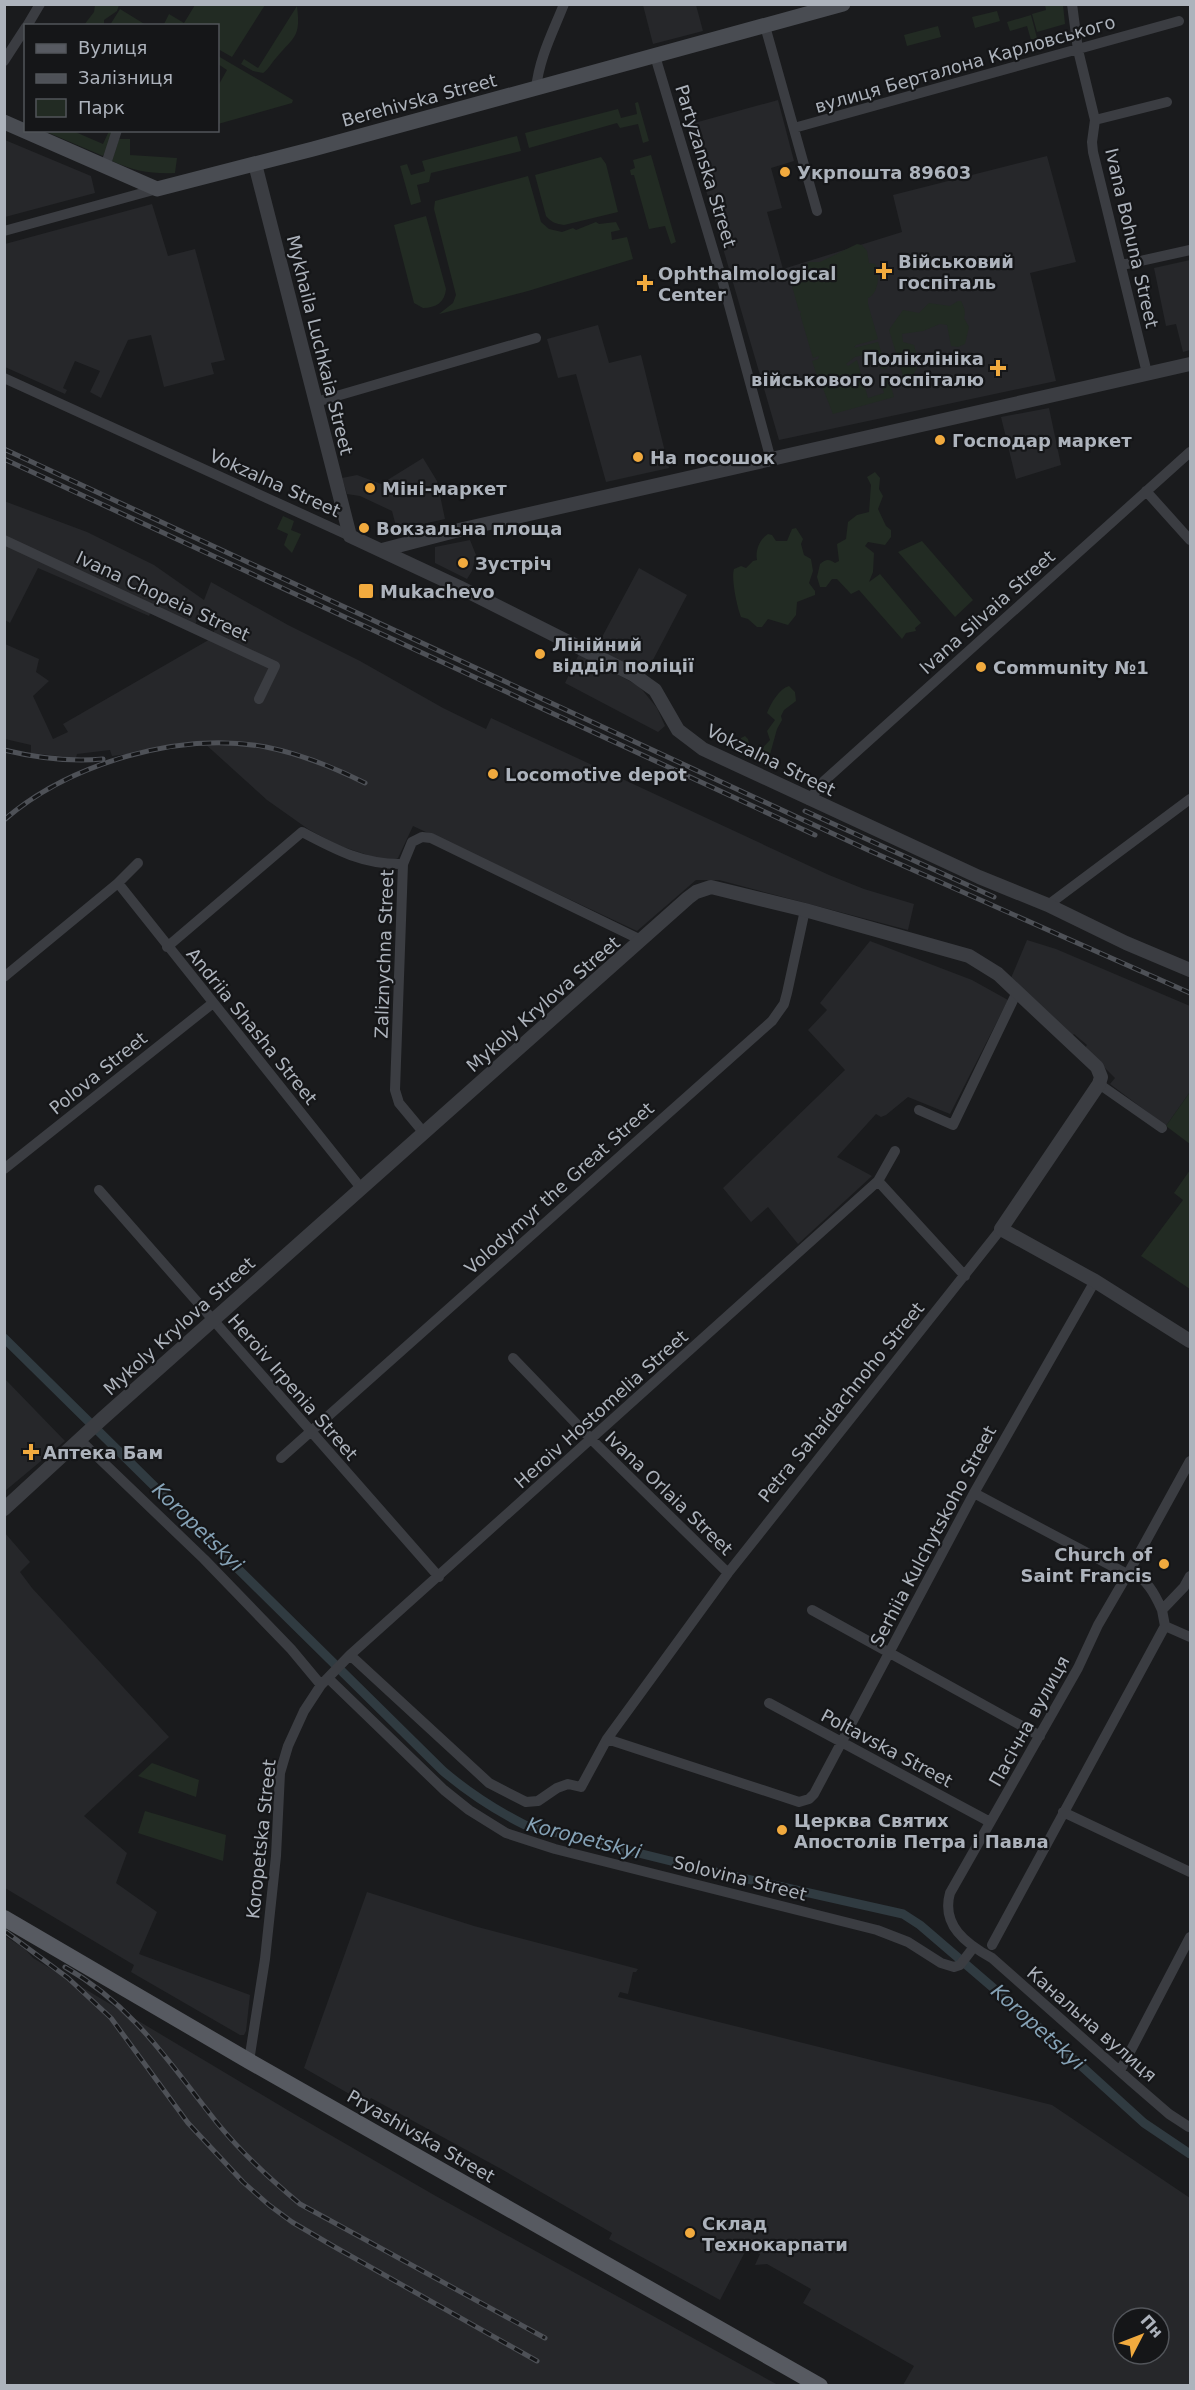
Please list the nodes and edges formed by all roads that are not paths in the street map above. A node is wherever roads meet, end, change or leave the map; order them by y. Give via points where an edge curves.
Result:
1 (40, 4) edge
2 (564, 4) edge
3 (843, 4) edge
4 (1072, 4) edge
5 (1179, 21) dead end
6 (27, 24) edge
7 (765, 26) junction
8 (24, 29) edge
9 (1078, 50) junction
10 (655, 56) junction
11 (4, 61) edge
12 (536, 88) junction
13 (1167, 102) dead end
14 (1095, 120) junction
15 (4, 122) edge
16 (794, 128) junction
17 (24, 131) edge
18 (26, 132) edge
19 (116, 132) edge
20 (255, 164) junction
21 (105, 167) junction
22 (157, 189) junction
23 (817, 212) dead end
24 (4, 231) edge
25 (1191, 250) edge
26 (1122, 265) junction
27 (536, 338) dead end
28 (1191, 364) edge
29 (1147, 373) junction
30 (4, 378) edge
31 (316, 402) junction
32 (1191, 452) edge
33 (771, 460) junction
34 (1146, 491) junction
35 (350, 536) junction
36 (4, 540) edge
37 (1191, 540) edge
38 (382, 550) junction
39 (259, 699) dead end
40 (1191, 799) edge
41 (809, 800) junction
42 (138, 863) dead end
43 (404, 864) junction
44 (118, 883) junction
45 (1048, 905) junction
46 (805, 910) junction
47 (642, 940) junction
48 (167, 947) junction
49 (1191, 970) edge
50 (4, 977) edge
51 (1017, 992) junction
52 (213, 1003) junction
53 (1099, 1084) junction
54 (919, 1110) dead end
55 (1162, 1128) dead end
56 (424, 1133) junction
57 (895, 1151) dead end
58 (4, 1169) edge
59 (878, 1181) junction
60 (361, 1188) junction
61 (99, 1190) dead end
62 (1001, 1229) junction
63 (965, 1276) junction
64 (1095, 1281) junction
65 (213, 1320) junction
66 (1191, 1341) edge
67 (513, 1358) dead end
68 (310, 1431) junction
69 (84, 1436) junction
70 (592, 1440) junction
71 (281, 1458) dead end
72 (1191, 1461) edge
73 (974, 1493) junction
74 (4, 1509) edge
75 (1129, 1572) junction
76 (728, 1573) junction
77 (1191, 1576) edge
78 (439, 1577) junction
79 (812, 1610) dead end
80 (1162, 1610) junction
81 (1165, 1626) junction
82 (1191, 1637) edge
83 (889, 1653) junction
84 (346, 1659) junction
85 (328, 1678) junction
86 (769, 1703) dead end
87 (1040, 1736) junction
88 (607, 1739) junction
89 (842, 1742) junction
90 (1063, 1812) junction
91 (990, 1822) junction
92 (1191, 1872) edge
93 (4, 1918) edge
94 (1191, 1937) edge
95 (992, 1945) dead end
96 (967, 1956) junction
97 (249, 2061) junction
98 (1120, 2072) junction
99 (1189, 2127) edge
100 (820, 2385) edge

1 - 6 street
2 - 12 street via 537,72
3 - 7 main road, Berehivska Street
4 - 9 street, Ivana Bohuna Street
5 - 9 street, вулиця Берталона Карловського
7 - 10 main road, Berehivska Street
7 - 16 street
8 - 11 street
9 - 14 street, Ivana Bohuna Street
9 - 16 street, вулиця Берталона Карловського
10 - 12 main road, Berehivska Street
10 - 33 street, Partyzanska Street
12 - 20 main road, Berehivska Street
13 - 14 street
14 - 26 street, Ivana Bohuna Street via 1093,152
15 - 17 main road
16 - 23 street
18 - 21 main road
19 - 21 street
20 - 22 main road, Berehivska Street
20 - 31 street, Mykhaila Luchkaia Street
21 - 22 main road
22 - 24 street, Berehivska Street
25 - 26 street
26 - 29 street, Ivana Bohuna Street
27 - 31 street
28 - 29 street
29 - 33 street
30 - 35 street, Vokzalna Street
31 - 35 street, Mykhaila Luchkaia Street
32 - 34 street, Ivana Silvaia Street
33 - 38 street
34 - 37 street
34 - 41 street, Ivana Silvaia Street via 824,780
35 - 38 street, Vokzalna Street
36 - 39 street, Ivana Chopeia Street via 275,666
38 - 41 street, Vokzalna Street via 634,675 655,690 678,730 694,744
40 - 45 street
41 - 45 street, Vokzalna Street
42 - 44 street
43 - 47 street, Zaliznychna Street via 412,842 431,838
43 - 48 street via 352,858 302,832
43 - 56 street, Zaliznychna Street via 395,1090 399,1104
44 - 48 street, Andriia Shasha Street
44 - 50 street
45 - 49 street, Vokzalna Street
46 - 47 street, Mykoly Krylova Street via 719,887 703,888
46 - 51 street, Mykoly Krylova Street via 969,956
46 - 68 street, Volodymyr the Great Street via 787,993 772,1021
47 - 56 street, Mykoly Krylova Street
48 - 52 street, Andriia Shasha Street
51 - 53 street, Mykoly Krylova Street via 1097,1067
51 - 54 street via 953,1125
52 - 58 street, Polova Street
52 - 60 street, Andriia Shasha Street
53 - 55 street
53 - 62 street, Petra Sahaidachnoho Street
56 - 60 street, Mykoly Krylova Street
57 - 59 street, Heroiv Hostomelia Street
59 - 63 street
59 - 70 street, Heroiv Hostomelia Street
60 - 65 street, Mykoly Krylova Street
61 - 65 street, Heroiv Irpenia Street
62 - 63 street, Petra Sahaidachnoho Street
62 - 64 street
63 - 76 street, Petra Sahaidachnoho Street
64 - 66 street
64 - 73 street, Serhiia Kulchytskoho Street
65 - 68 street, Heroiv Irpenia Street
65 - 69 street, Mykoly Krylova Street
67 - 70 street, Ivana Orlaia Street
68 - 71 street, Volodymyr the Great Street
68 - 78 street, Heroiv Irpenia Street
69 - 74 street, Mykoly Krylova Street
69 - 85 street via 291,1649
70 - 76 street, Ivana Orlaia Street
70 - 78 street, Heroiv Hostomelia Street
72 - 75 street, Пасічна вулиця
73 - 75 street
73 - 83 street, Serhiia Kulchytskoho Street
75 - 80 street via 1147,1582
75 - 87 street, Пасічна вулиця
76 - 88 street, Petra Sahaidachnoho Street
77 - 80 street
78 - 84 street, Heroiv Hostomelia Street
79 - 83 street
80 - 81 street
81 - 82 street
81 - 90 street
83 - 87 street
83 - 89 street, Serhiia Kulchytskoho Street
84 - 85 street, Heroiv Hostomelia Street
84 - 88 street, Petra Sahaidachnoho Street via 489,1783 526,1802 538,1801 568,1784 581,1786
85 - 96 street, Solovina Street via 444,1790 506,1833 555,1849 878,1930 954,1967
85 - 97 street, Koropetska Street via 304,1711 280,1773 267,1947
86 - 89 street, Poltavska Street
87 - 91 street, Пасічна вулиця
88 - 89 street, Serhiia Kulchytskoho Street via 799,1802 814,1794
89 - 91 street, Poltavska Street
90 - 92 street
90 - 95 street
91 - 96 street, Пасічна вулиця via 947,1904 948,1916
93 - 97 main road, Pryashivska Street
94 - 98 street
96 - 98 street, Канальна вулиця via 992,1958
97 - 100 main road, Pryashivska Street
98 - 99 street, Канальна вулиця

